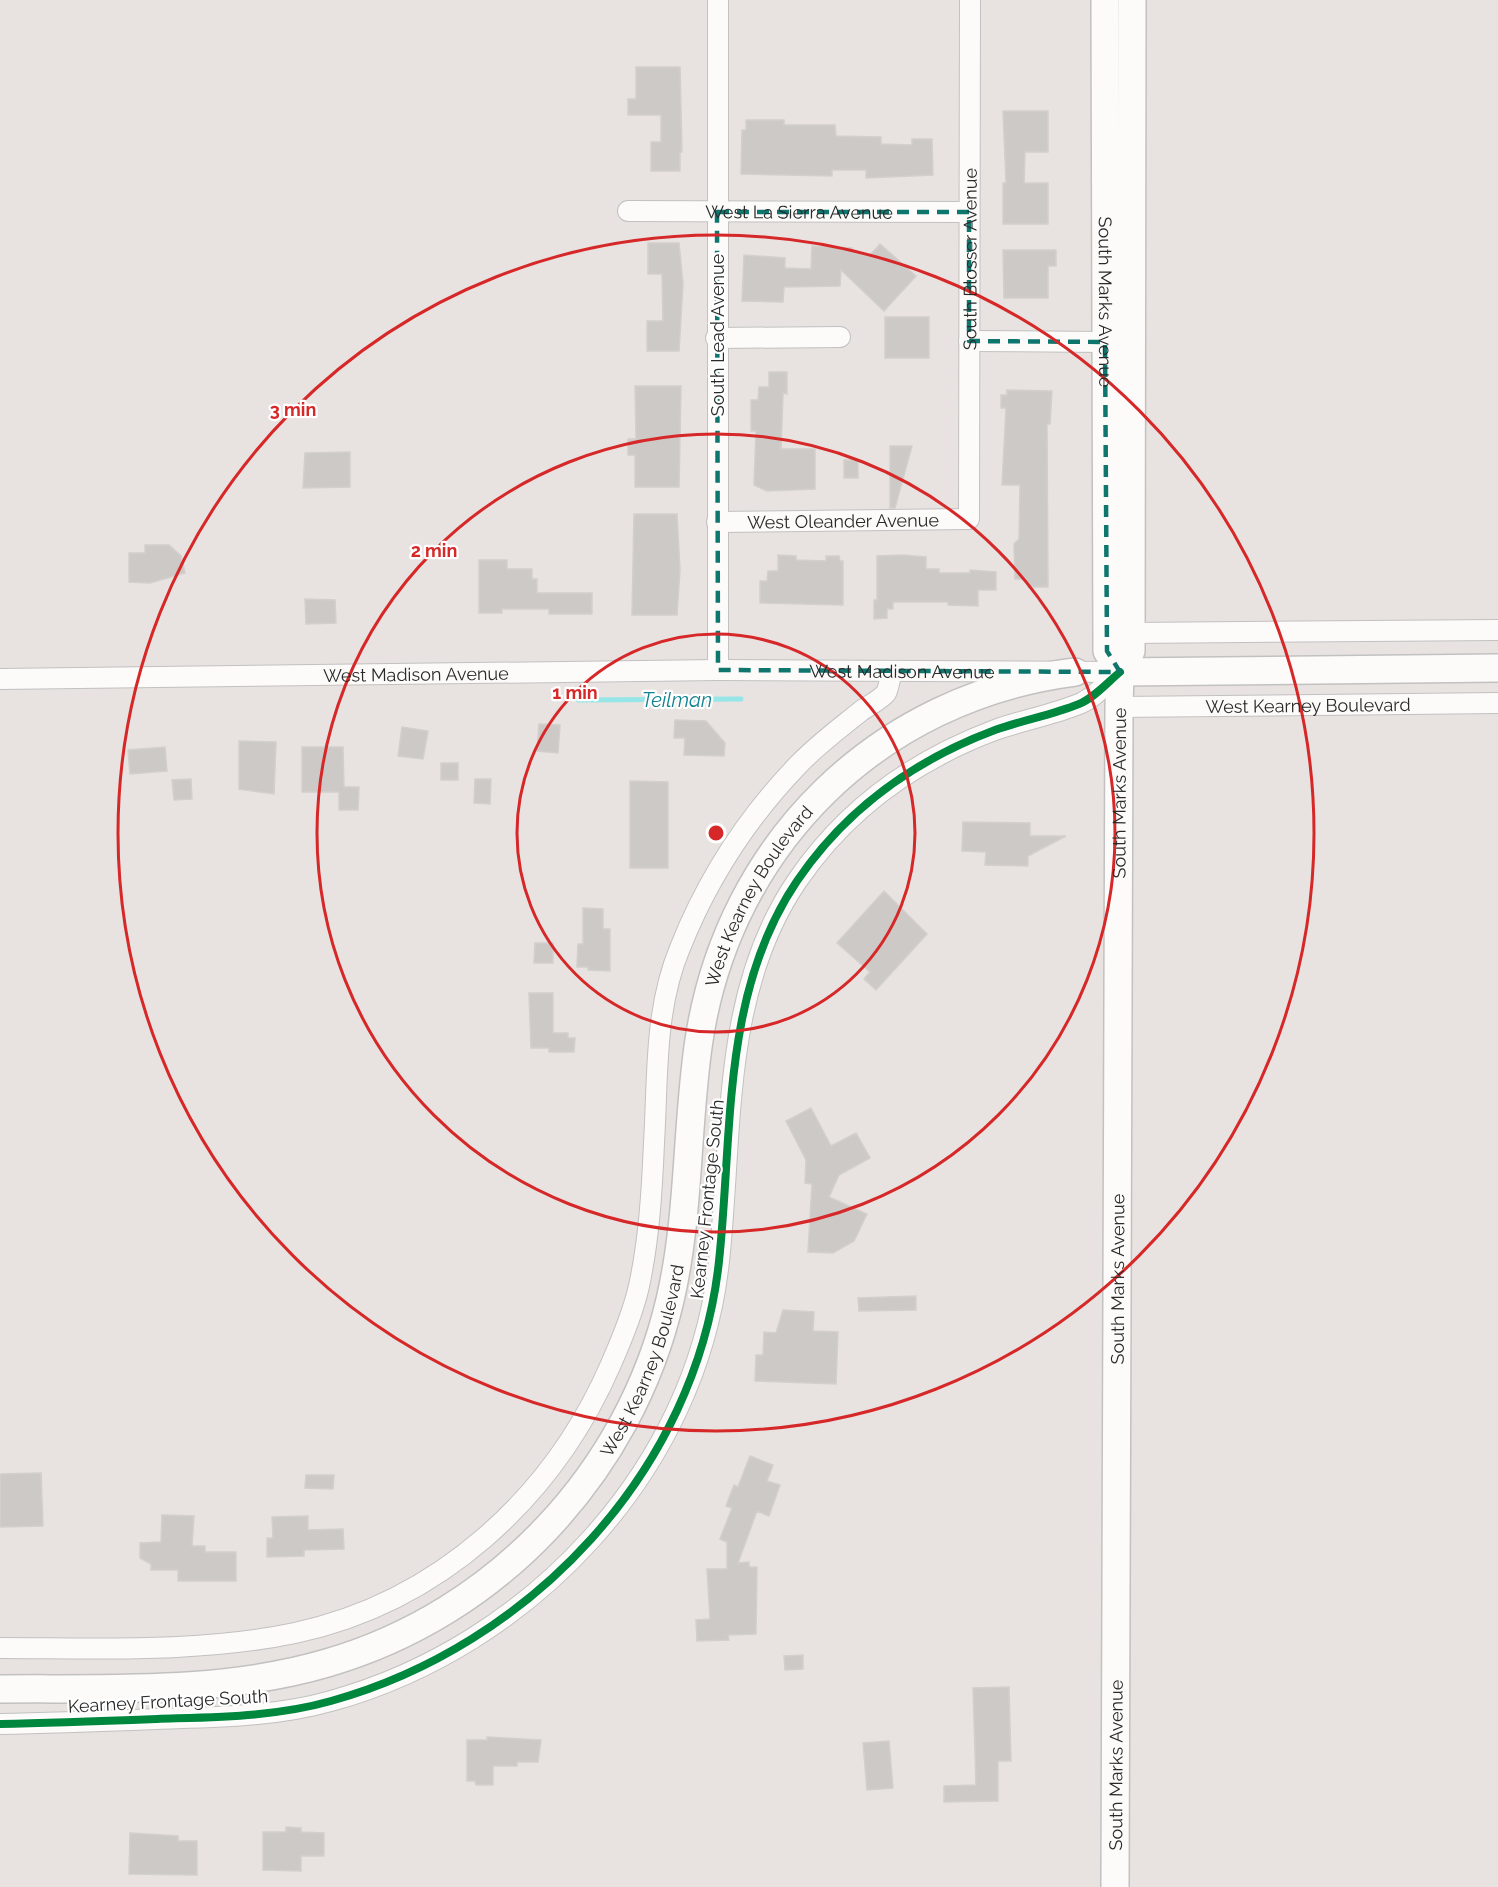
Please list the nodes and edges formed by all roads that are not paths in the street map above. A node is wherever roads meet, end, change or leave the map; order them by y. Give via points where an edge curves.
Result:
1 (718, 0) edge
2 (970, 0) edge
3 (1106, 0) edge
4 (1132, 0) edge
5 (628, 211) dead end
6 (717, 212) junction
7 (969, 212) junction
8 (840, 337) dead end
9 (716, 338) junction
10 (969, 341) junction
11 (1105, 342) junction
12 (969, 519) joint
13 (717, 522) junction
14 (1498, 630) edge
15 (1131, 633) junction
16 (1498, 668) edge
17 (718, 670) junction
18 (892, 671) junction
19 (1075, 672) junction
20 (1120, 672) junction
21 (0, 679) edge
22 (1498, 703) edge
23 (1119, 707) junction
24 (0, 1648) edge
25 (0, 1689) edge
26 (0, 1724) edge
27 (1115, 1887) edge

1 - 6 street, South Lead Avenue
2 - 7 street, South Blosser Avenue
3 - 11 main road, South Marks Avenue
4 - 15 main road, South Marks Avenue
5 - 6 street, West La Sierra Avenue
6 - 7 street, West La Sierra Avenue
6 - 9 street, South Lead Avenue
7 - 10 street, South Blosser Avenue
8 - 9 street
9 - 13 street, South Lead Avenue
10 - 11 street
10 - 12 street, South Blosser Avenue
11 - 20 main road, South Marks Avenue via 1107,651
12 - 13 street, West Oleander Avenue
13 - 17 street, South Lead Avenue
14 - 15 street
15 - 20 main road, South Marks Avenue via 1131,651
16 - 20 main road, West Kearney Boulevard
17 - 18 street, West Madison Avenue
17 - 21 street, West Madison Avenue
18 - 19 street, West Madison Avenue
18 - 24 street via 887,692 799,764 738,838 703,896 677,954 658,1043 654,1144 639,1288 624,1336 596,1400 548,1474 487,1536 457,1559 395,1598 359,1615 294,1633 238,1642 120,1648
19 - 20 street, West Madison Avenue
19 - 25 main road, West Kearney Boulevard via 999,686 901,733 829,785 784,837 761,871 739,910 710,989 700,1037 681,1238 655,1354 632,1408 602,1460 566,1508 525,1550 489,1581 433,1618 366,1650 328,1663 259,1678 196,1684
20 - 23 main road, South Marks Avenue
20 - 26 street, Kearney Frontage South via 1082,703 1030,717 959,744 871,798 819,851 775,916 750,981 740,1026 719,1266 696,1364 676,1414 645,1472 576,1557 522,1605 473,1638 403,1675 333,1701 222,1717
22 - 23 street, West Kearney Boulevard
23 - 27 main road, South Marks Avenue

